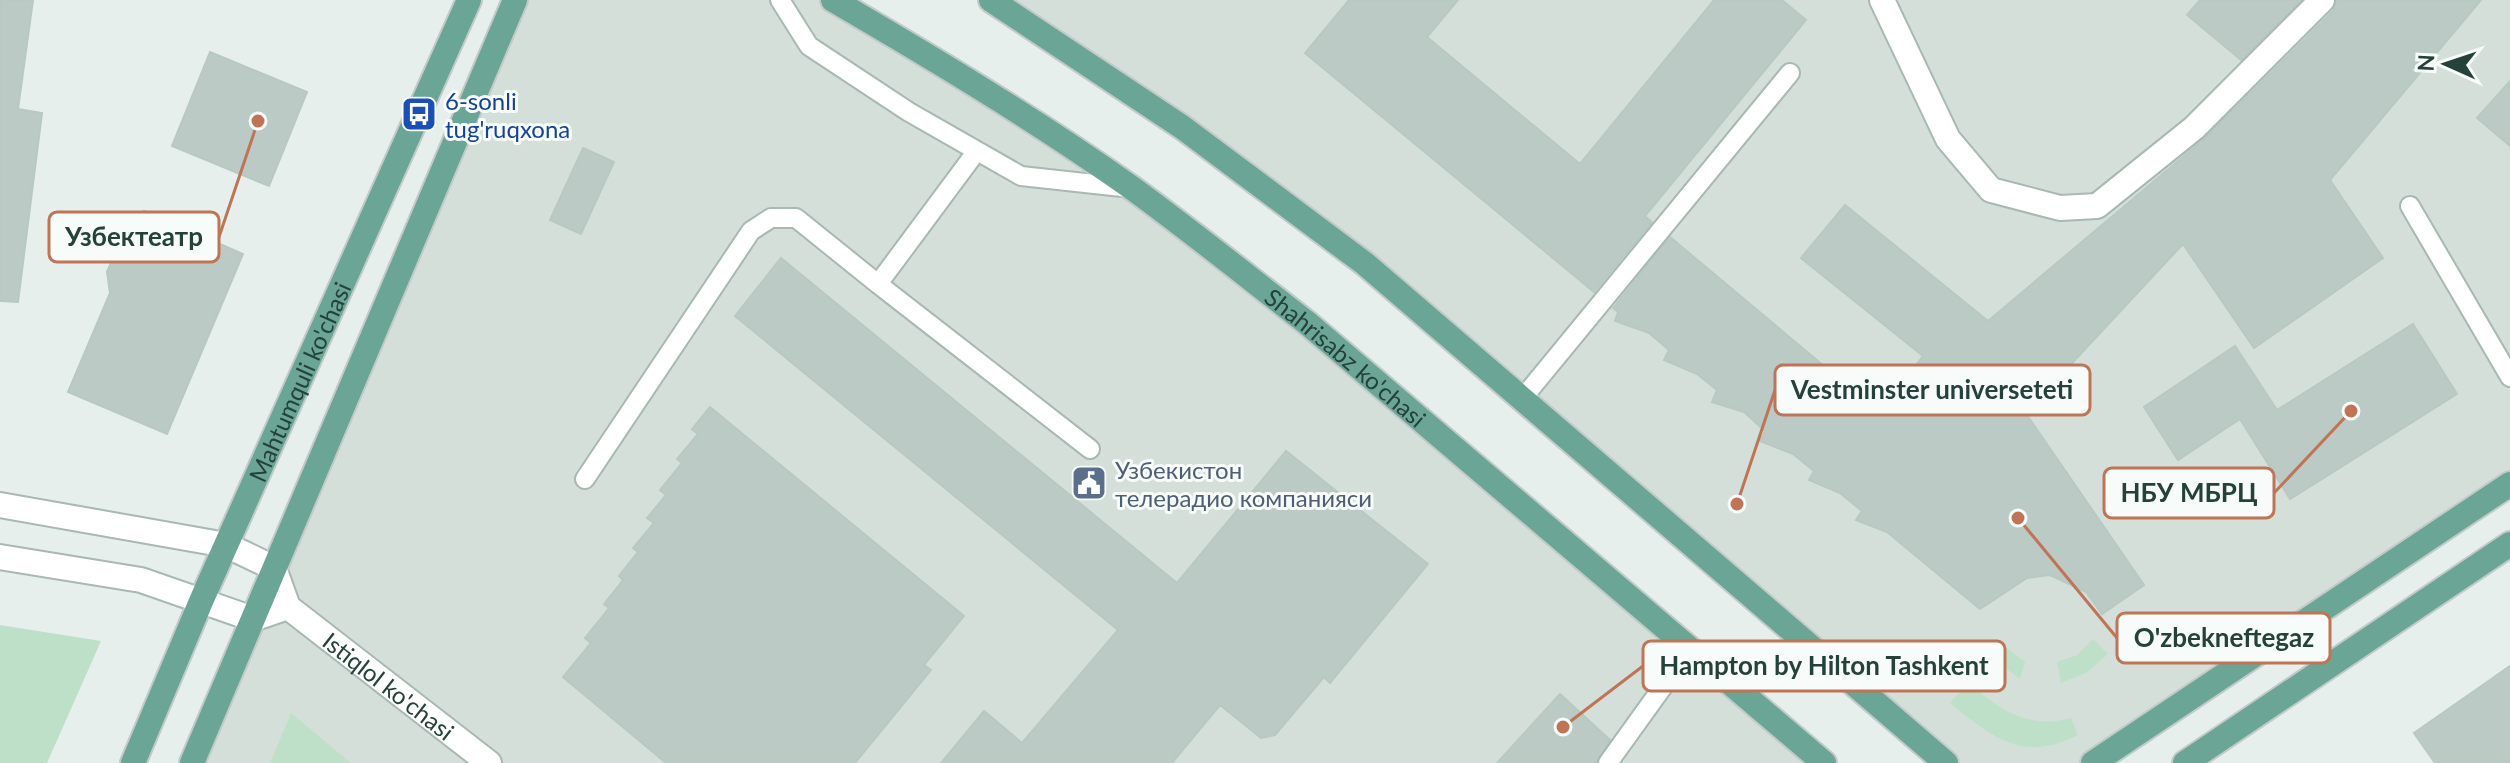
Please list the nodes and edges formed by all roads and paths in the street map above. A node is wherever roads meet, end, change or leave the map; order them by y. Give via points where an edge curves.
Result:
1 (469, 0) edge
2 (515, 0) edge
3 (780, 0) edge
4 (833, 0) edge
5 (991, 0) edge
6 (1882, 0) edge
7 (2322, 0) edge
8 (1790, 73) dead end
9 (976, 152) junction
10 (1131, 188) junction
11 (2410, 206) dead end
12 (878, 284) junction
13 (2510, 377) edge
14 (1522, 399) junction
15 (1090, 449) dead end
16 (585, 479) dead end
17 (2510, 484) edge
18 (0, 505) edge
19 (2510, 544) edge
20 (226, 545) junction
21 (0, 557) edge
22 (274, 568) junction
23 (202, 599) junction
24 (288, 607) junction
25 (253, 619) junction
26 (1690, 649) junction
27 (1807, 754) edge
28 (484, 761) edge
29 (133, 763) edge
30 (192, 763) edge
31 (1608, 763) edge
32 (1824, 763) edge
33 (1946, 763) edge
34 (2093, 763) edge
35 (2185, 763) edge

1 - 20 main road, Mahtumquli ko'chasi
2 - 22 main road, Mahtumquli ko'chasi
3 - 9 lane via 809,46
4 - 10 main road, Shahrisabz ko'chasi
5 - 14 main road via 1273,194 1364,263
6 - 7 street via 1948,139 1991,190 2060,208 2097,206 2194,128
8 - 14 lane
9 - 10 lane via 1021,176
9 - 12 lane
10 - 26 main road, Shahrisabz ko'chasi via 1306,322
11 - 13 lane
12 - 15 lane
12 - 16 lane via 796,218 771,218 761,224 751,231
14 - 33 main road
17 - 34 main road
18 - 20 street
19 - 35 main road
20 - 22 street
20 - 23 main road, Mahtumquli ko'chasi
21 - 23 street via 141,580
22 - 24 street
22 - 25 main road, Mahtumquli ko'chasi
23 - 25 street
23 - 29 main road, Mahtumquli ko'chasi
24 - 25 street
24 - 28 street, Istiqlol ko'chasi
25 - 30 main road, Mahtumquli ko'chasi
26 - 27 main road, Shahrisabz ko'chasi
26 - 31 lane
27 - 32 main road, Shahrisabz ko'chasi

